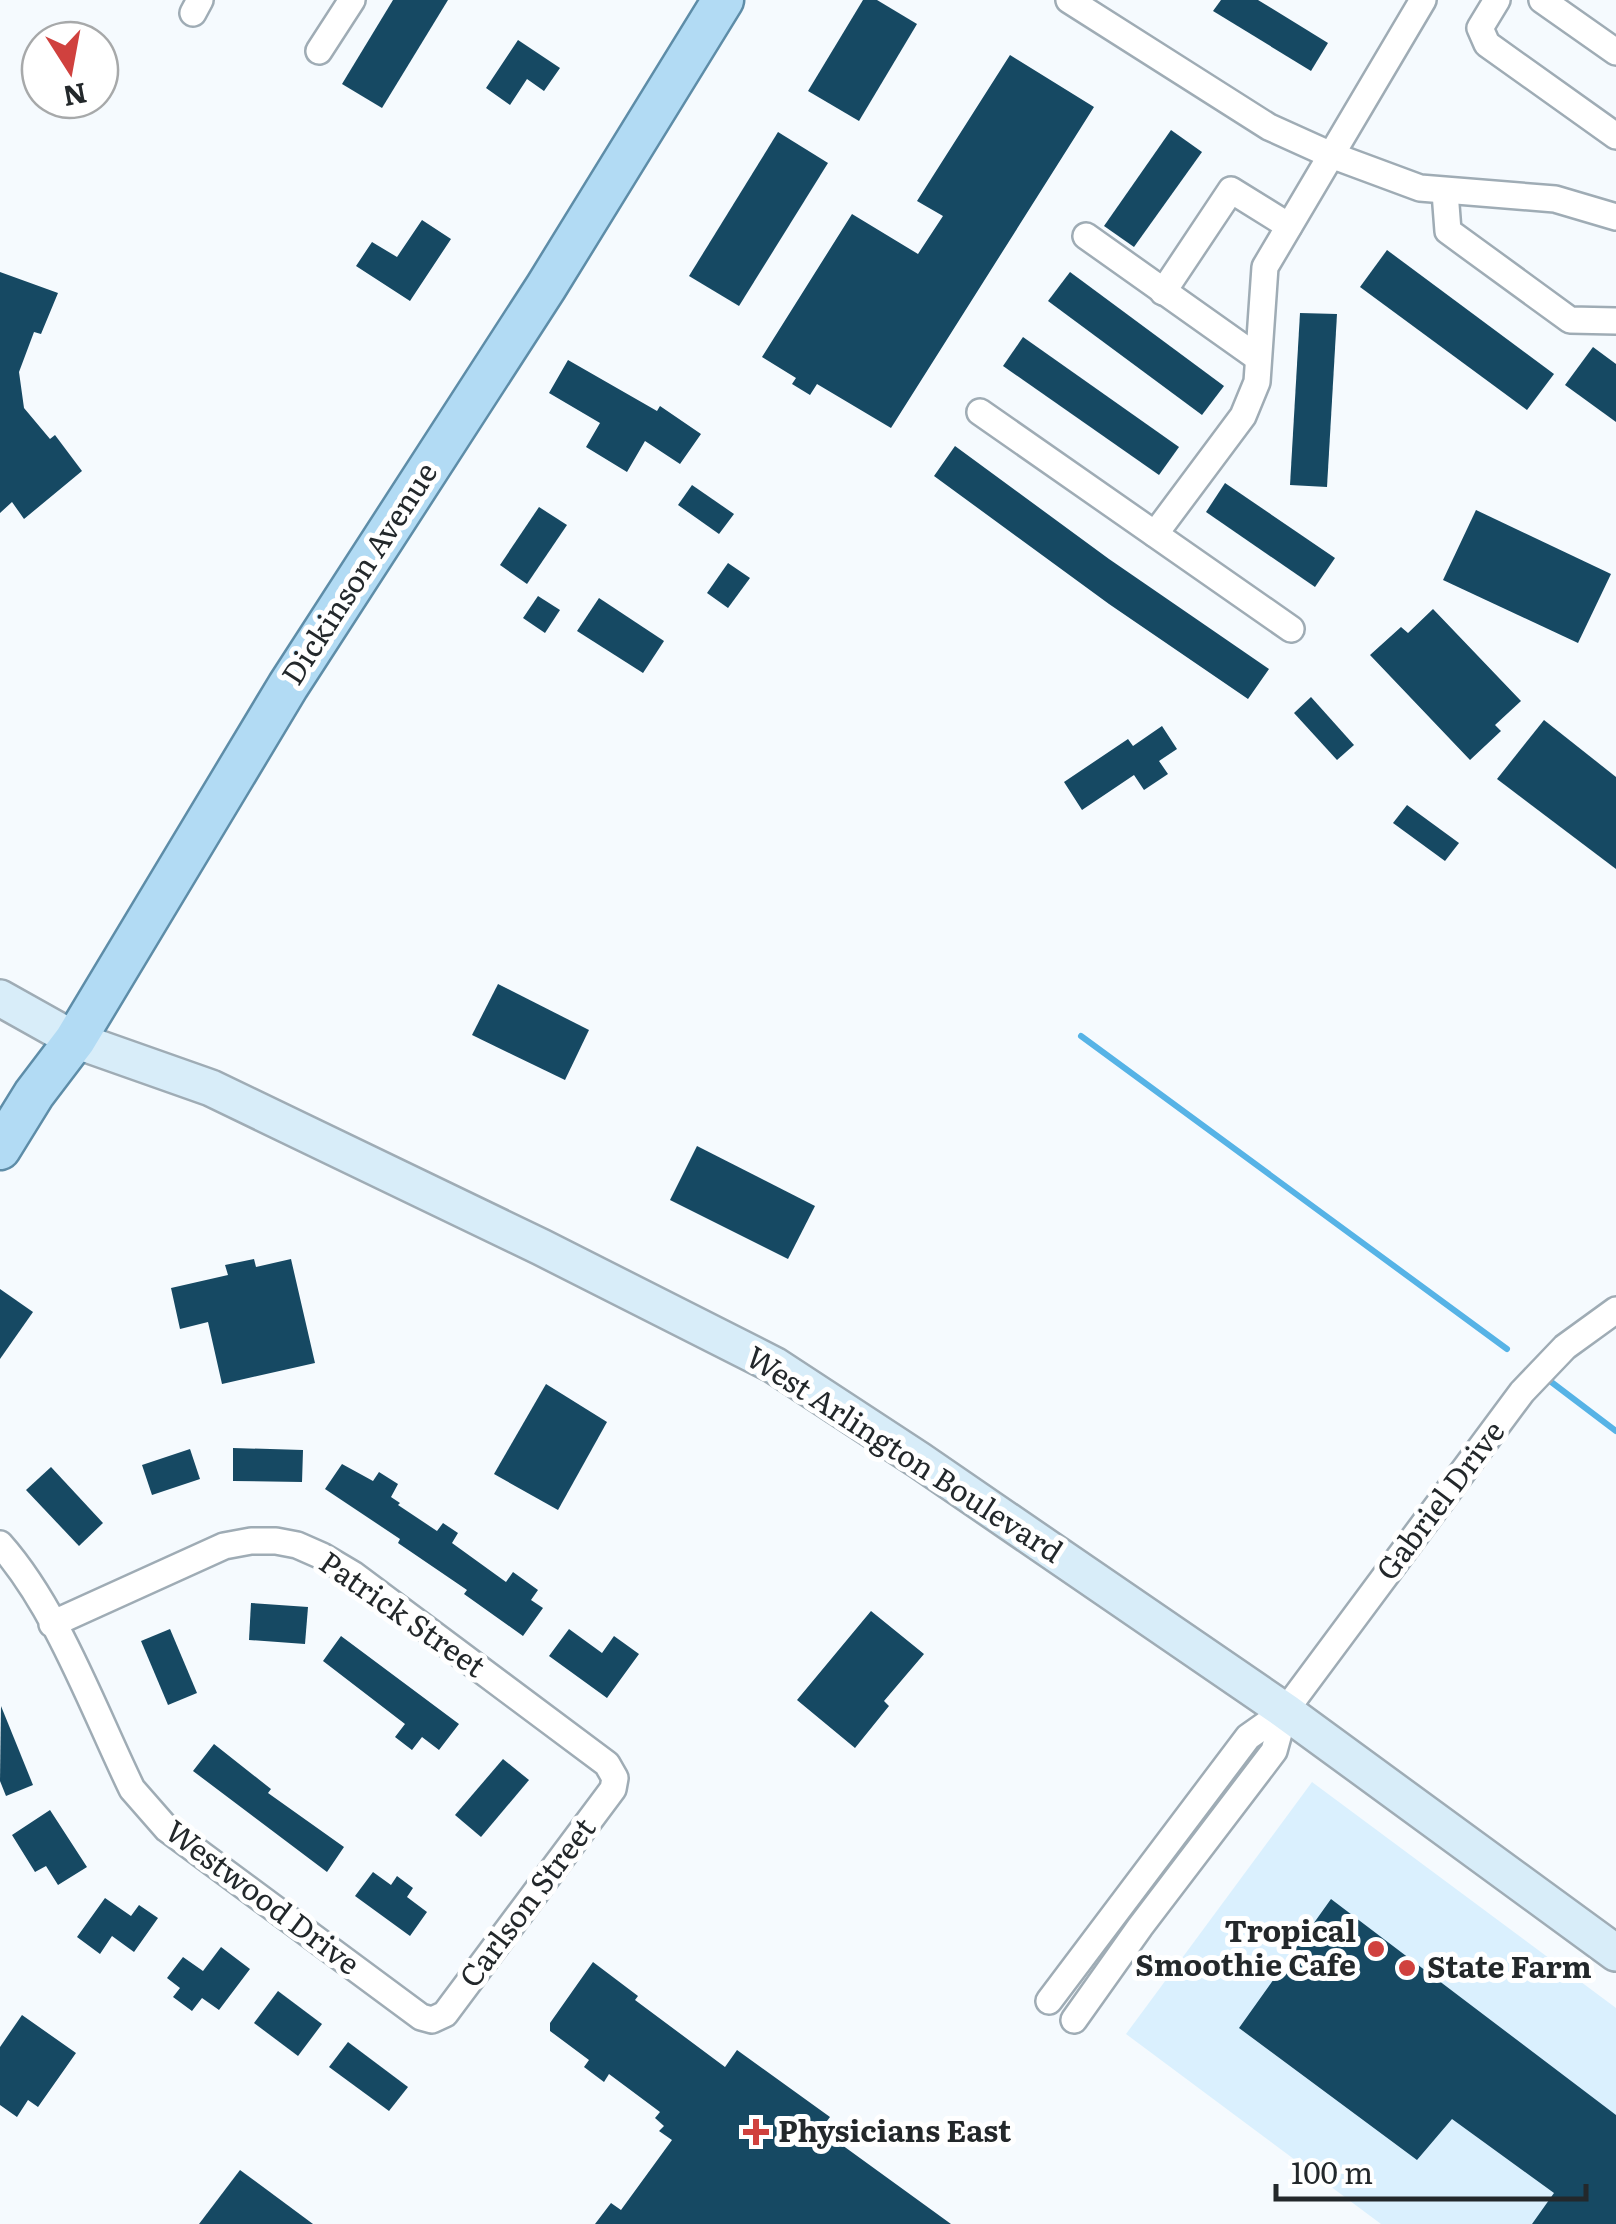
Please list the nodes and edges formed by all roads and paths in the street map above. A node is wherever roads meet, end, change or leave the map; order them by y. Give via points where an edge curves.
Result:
1 (352, 0) edge
2 (722, 0) edge
3 (1069, 0) edge
4 (1423, 0) edge
5 (1497, 0) edge
6 (1542, 0) edge
7 (319, 50) dead end
8 (1616, 52) edge
9 (1616, 136) edge
10 (1331, 156) junction
11 (1445, 192) junction
12 (1616, 218) edge
13 (1289, 226) junction
14 (1086, 236) dead end
15 (1162, 292) junction
16 (1616, 320) edge
17 (1258, 358) junction
18 (980, 412) dead end
19 (1155, 534) junction
20 (1291, 630) dead end
21 (0, 998) edge
22 (75, 1040) junction
23 (0, 1149) edge
24 (1616, 1310) edge
25 (0, 1544) edge
26 (52, 1624) junction
27 (1285, 1711) junction
28 (615, 1778) joint
29 (1616, 1953) edge
30 (1049, 2002) dead end
31 (432, 2020) joint
32 (1074, 2020) dead end

1 - 7 street
2 - 22 main road, Dickinson Avenue via 565,258 288,686
3 - 10 street via 1269,127
4 - 10 street
5 - 9 street via 1480,28 1487,44
6 - 8 street
10 - 11 street
10 - 13 street
11 - 12 street via 1555,199
11 - 16 street via 1448,232 1570,320
13 - 15 street via 1231,190
13 - 17 street via 1264,267
14 - 15 street
15 - 17 street
17 - 19 street via 1257,382 1242,416
18 - 19 street
19 - 20 street
21 - 22 main road, West Arlington Boulevard
22 - 23 main road, Dickinson Avenue
22 - 27 main road, West Arlington Boulevard via 211,1088 774,1366
24 - 27 street, Gabriel Drive via 1565,1347 1522,1392
25 - 26 street, Westwood Drive
26 - 28 street, Patrick Street via 224,1546 298,1545 354,1576 607,1764
26 - 31 street, Westwood Drive via 148,1811
27 - 29 main road, West Arlington Boulevard
27 - 30 street via 1248,1737
27 - 32 street via 1274,1750
28 - 31 street, Carlson Street via 445,2014

